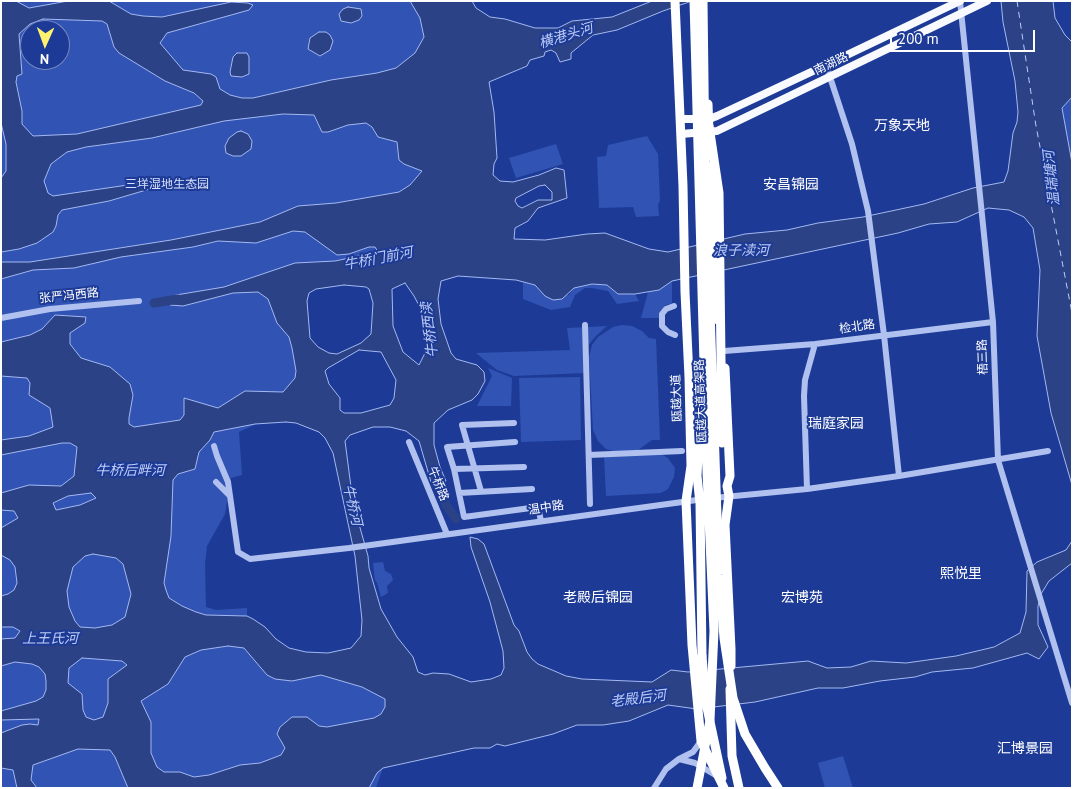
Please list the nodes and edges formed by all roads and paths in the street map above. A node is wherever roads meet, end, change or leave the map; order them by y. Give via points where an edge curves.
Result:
1 (694, 1) edge
2 (960, 1) edge
3 (987, 1) edge
4 (704, 2) edge
5 (675, 5) edge
6 (960, 14) junction
7 (826, 65) junction
8 (830, 77) junction
9 (704, 106) junction
10 (709, 119) junction
11 (680, 120) junction
12 (709, 131) junction
13 (680, 134) junction
14 (139, 301) dead end
15 (674, 306) dead end
16 (1, 318) edge
17 (993, 322) junction
18 (585, 325) dead end
19 (675, 335) dead end
20 (884, 335) junction
21 (815, 344) junction
22 (724, 350) junction
23 (704, 368) junction
24 (514, 423) dead end
25 (409, 442) dead end
26 (515, 442) dead end
27 (467, 445) junction
28 (214, 446) dead end
29 (682, 451) dead end
30 (1048, 452) dead end
31 (589, 455) junction
32 (998, 460) junction
33 (524, 467) dead end
34 (474, 468) junction
35 (454, 469) junction
36 (899, 476) junction
37 (216, 482) dead end
38 (727, 486) junction
39 (532, 489) dead end
40 (807, 489) junction
41 (481, 491) junction
42 (459, 492) junction
43 (230, 496) junction
44 (728, 496) junction
45 (686, 500) junction
46 (590, 504) dead end
47 (541, 520) junction
48 (447, 534) junction
49 (1072, 703) edge
50 (701, 741) junction
51 (679, 760) junction
52 (719, 777) junction
53 (654, 788) edge
54 (697, 788) edge
55 (724, 788) edge
56 (739, 788) edge
57 (778, 788) edge

1 - 23 highway, 瓯越大道高架路, bridge
2 - 6 street, 梧三路
2 - 7 main road, 南湖路
3 - 6 main road, 南湖路
4 - 9 highway, 瓯越大道高架路, bridge
4 - 10 highway
5 - 11 highway, 瓯越大道
6 - 8 main road, 南湖路
6 - 17 street, 梧三路
7 - 8 street
7 - 10 main road, 南湖路
8 - 12 main road, 南湖路 via 717,131
8 - 20 street via 852,144 868,211
9 - 38 highway, bridge via 719,193 722,442
9 - 57 highway, 瓯越大道高架路, bridge via 720,575 727,668 745,734
10 - 11 main road, 南湖路
10 - 12 highway
11 - 13 highway, 瓯越大道
12 - 13 main road, 南湖路
12 - 22 highway via 716,308
13 - 45 highway, 瓯越大道 via 691,466
14 - 16 street, 张严冯西路 via 50,309
15 - 19 street via 662,314 662,326
17 - 20 street, 检北路
17 - 32 street, 梧三路
18 - 31 street
20 - 21 street, 检北路
20 - 36 street
21 - 22 street, 检北路
21 - 40 street via 804,396
22 - 38 highway via 730,476
23 - 54 highway, 瓯越大道高架路, bridge via 714,632 710,720
23 - 55 highway, bridge via 698,476 702,655 707,712
24 - 27 street via 462,425
25 - 48 street, 牛桥路
26 - 27 street
27 - 34 street
27 - 35 street via 447,447
28 - 43 street
29 - 31 street
30 - 32 street, 温中路
31 - 46 street
32 - 36 street, 温中路
32 - 49 street, 梧三路
33 - 34 street
34 - 35 street
34 - 41 street
35 - 42 street
36 - 40 street, 温中路
37 - 43 street
38 - 44 highway
39 - 41 street
40 - 44 street, 温中路
41 - 42 street
42 - 47 street via 464,517 538,507
43 - 48 street, 温中路 via 238,552 250,559
44 - 45 street, 温中路
44 - 56 highway, bridge via 725,525 731,649 729,710 732,756
45 - 47 street, 温中路
45 - 50 highway, 瓯越大道 via 692,645
47 - 48 street, 温中路
50 - 51 street via 693,752
50 - 52 highway, 瓯越大道
51 - 52 street via 695,763
51 - 53 street via 666,769
52 - 55 highway, 瓯越大道

